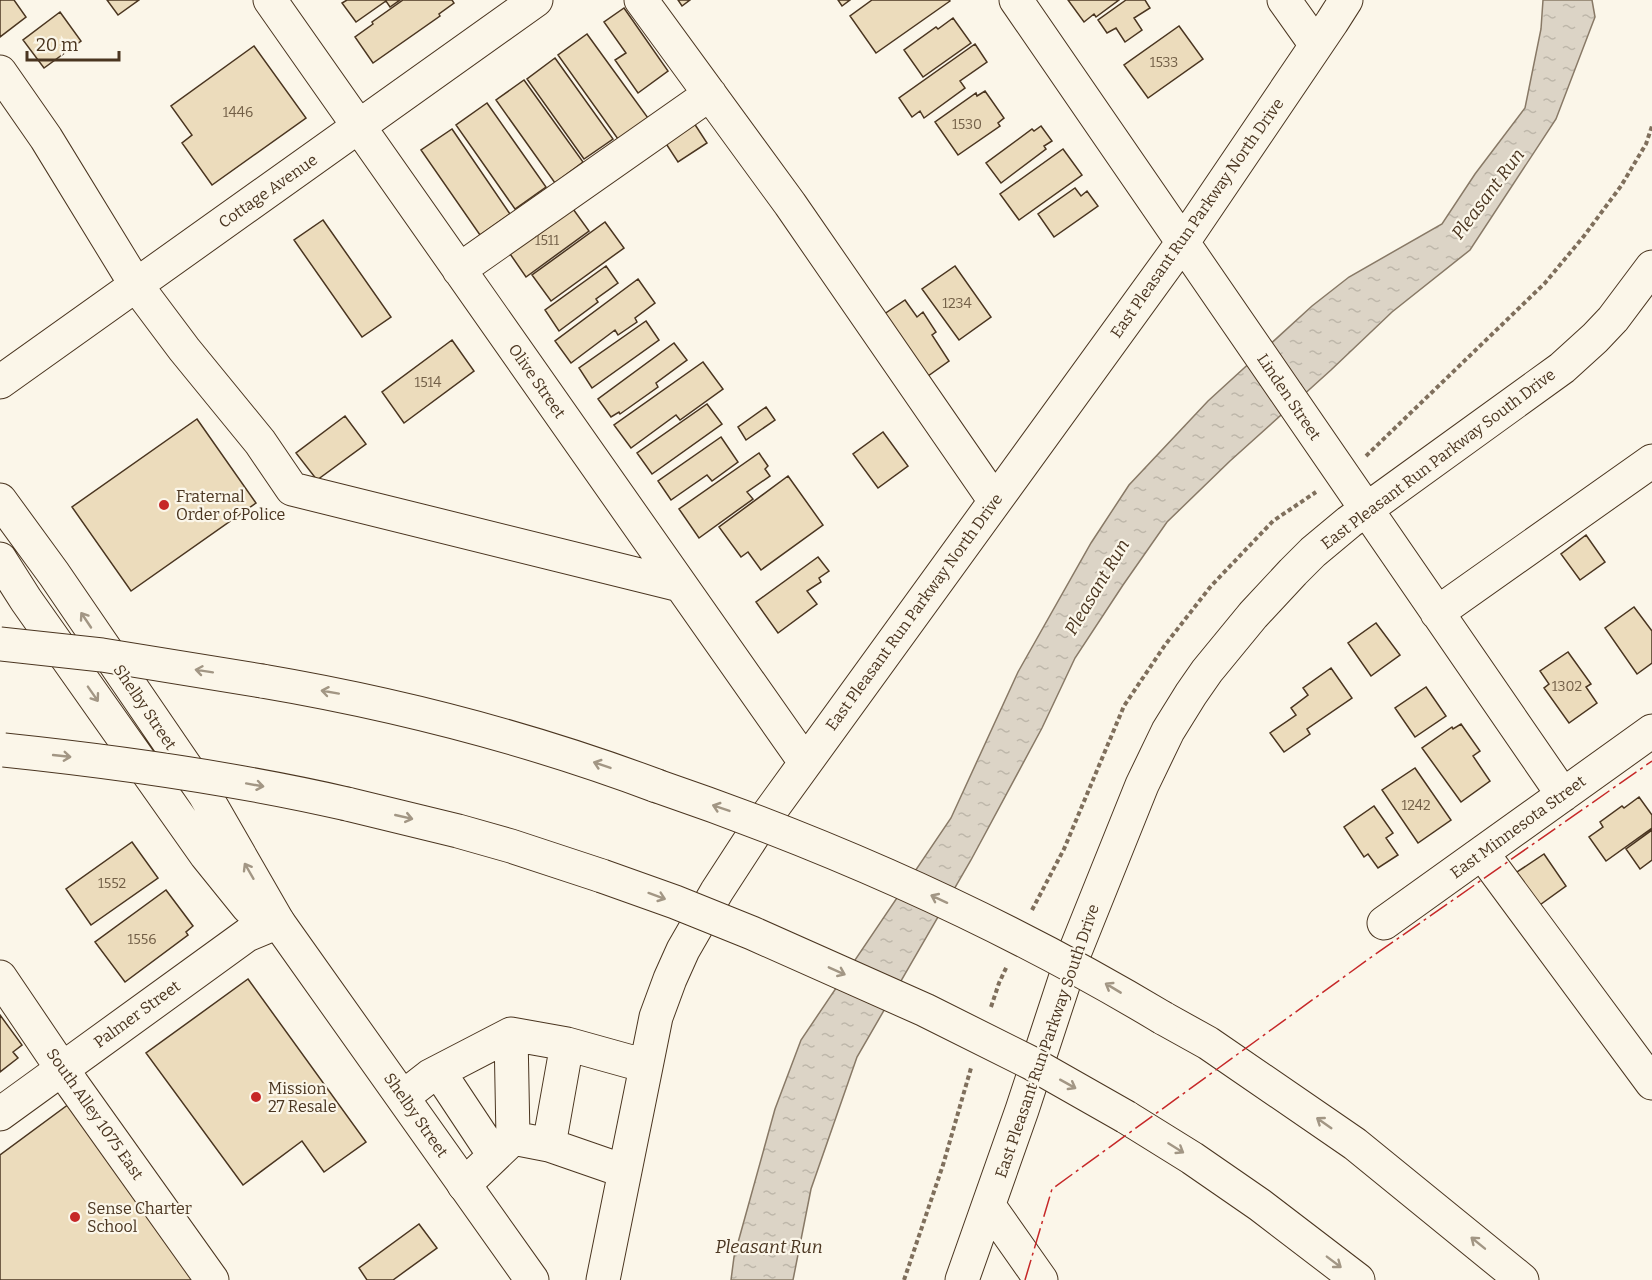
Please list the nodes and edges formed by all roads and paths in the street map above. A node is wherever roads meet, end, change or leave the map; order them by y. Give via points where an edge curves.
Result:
1 (270, 0) edge
2 (536, 0) edge
3 (641, 0) edge
4 (1016, 0) edge
5 (1284, 0) edge
6 (1346, 0) edge
7 (1316, 45) junction
8 (0, 72) edge
9 (710, 94) junction
10 (358, 127) junction
11 (1183, 242) junction
12 (1652, 267) edge
13 (459, 270) junction
14 (136, 285) junction
15 (0, 382) edge
16 (1652, 461) edge
17 (0, 500) edge
18 (995, 501) junction
19 (1366, 511) junction
20 (0, 559) edge
21 (680, 585) junction
22 (1437, 613) junction
23 (0, 644) edge
24 (1648, 741) edge
25 (2, 749) edge
26 (805, 762) junction
27 (1563, 795) junction
28 (1482, 853) junction
29 (278, 922) junction
30 (1384, 923) dead end
31 (0, 977) edge
32 (511, 1034) junction
33 (567, 1044) junction
34 (646, 1066) junction
35 (62, 1069) junction
36 (439, 1072) junction
37 (1652, 1083) edge
38 (403, 1097) junction
39 (0, 1114) edge
40 (549, 1145) junction
41 (504, 1147) junction
42 (624, 1171) junction
43 (464, 1185) junction
44 (989, 1206) junction
45 (212, 1280) edge
46 (532, 1280) edge
47 (603, 1280) edge
48 (962, 1280) edge
49 (1041, 1280) edge
50 (1358, 1280) edge
51 (1522, 1280) edge

1 - 10 main road, Olive Street
2 - 10 main road, Cottage Avenue
3 - 9 main road
4 - 11 main road, Linden Street
5 - 7 main road
6 - 7 main road, East Pleasant Run Parkway North Drive
7 - 11 main road, East Pleasant Run Parkway North Drive
8 - 14 main road via 46,138
9 - 13 main road
9 - 18 main road
10 - 13 main road, Olive Street
10 - 14 main road, Cottage Avenue
11 - 18 main road, East Pleasant Run Parkway North Drive
11 - 19 main road, Linden Street
12 - 19 main road, East Pleasant Run Parkway South Drive via 1613,319 1570,361
13 - 21 main road, Olive Street
14 - 15 main road, Cottage Avenue
14 - 21 main road via 260,442 292,489
16 - 22 main road
29 -> 17 main road, Shelby Street via 205,795
18 - 26 main road, East Pleasant Run Parkway North Drive
19 - 22 main road, Linden Street
19 - 44 main road, East Pleasant Run Parkway South Drive via 1326,541 1263,604 1207,671 1168,731 1142,785 1070,964
20 -> 29 main road, Shelby Street via 206,855 248,907
21 - 26 main road, Olive Street
22 - 27 main road, Linden Street
51 -> 23 main road, bridge via 1355,1144 1208,1043 1046,951 862,864 735,813 524,740 337,693 102,655
24 - 27 main road, East Minnesota Street
25 -> 50 main road, bridge via 169,770 347,804 511,846 675,902 926,1010 1031,1063 1192,1158
26 - 34 main road, East Pleasant Run Parkway North Drive via 735,861 683,950 656,1017
27 - 28 main road, East Minnesota Street
28 - 30 main road, East Minnesota Street
28 - 37 main road
29 - 35 main road, Palmer Street via 247,935
29 - 38 main road, Shelby Street
31 - 35 main road, South Alley 1075 East
32 - 33 main road
32 - 36 main road
32 - 41 main road
33 - 34 main road
33 - 40 main road
34 - 42 main road, East Pleasant Run Parkway North Drive
35 - 39 main road, Palmer Street
35 - 45 main road, South Alley 1075 East
36 - 38 main road
36 - 41 main road
38 - 43 main road, Shelby Street
40 - 41 main road
40 - 42 main road
41 - 43 main road
42 - 47 main road, East Pleasant Run Parkway North Drive
43 - 46 main road, Shelby Street
44 - 48 main road, East Pleasant Run Parkway South Drive
44 - 49 main road

